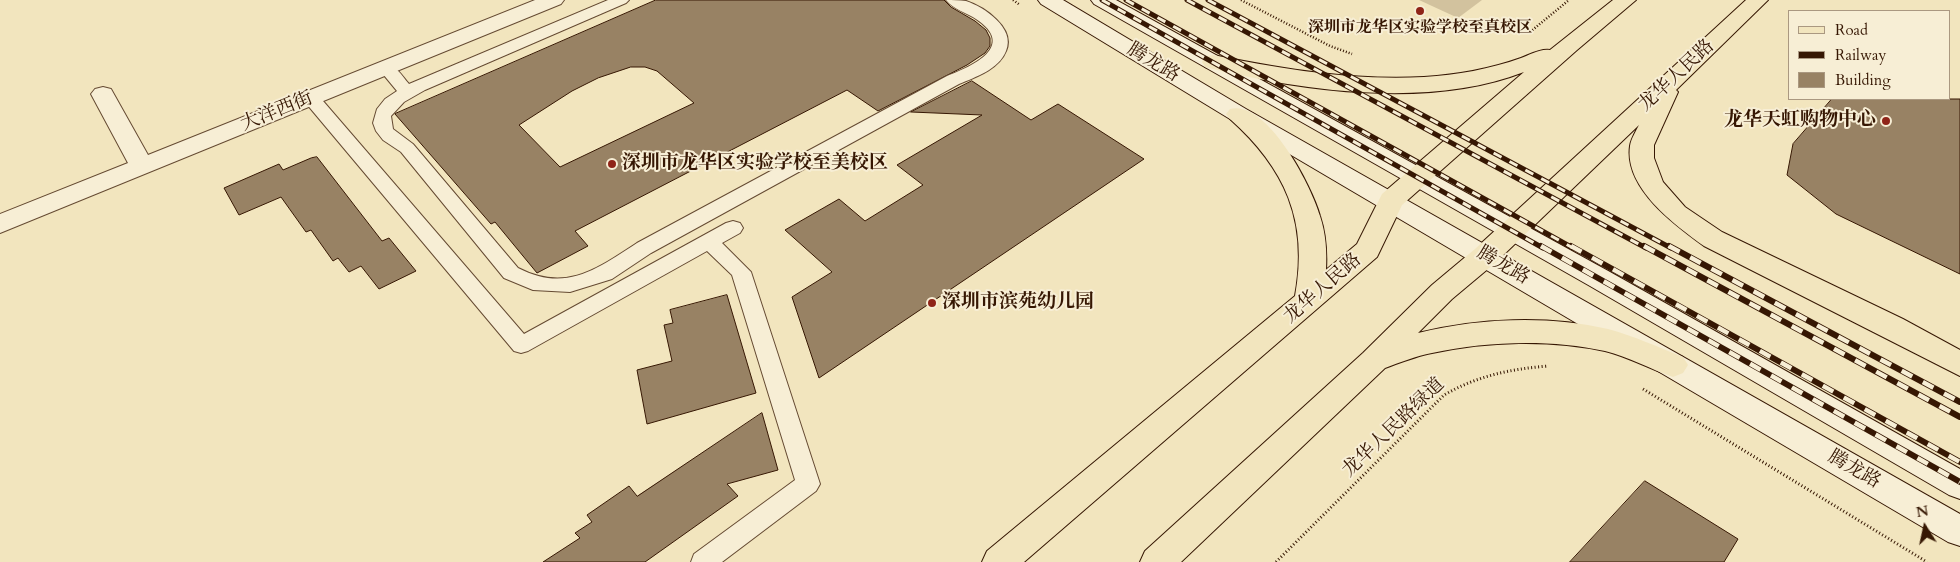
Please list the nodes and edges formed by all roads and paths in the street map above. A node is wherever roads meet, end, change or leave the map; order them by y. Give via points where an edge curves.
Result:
1 (554, 0) edge
2 (621, 0) edge
3 (954, 0) edge
4 (1048, 0) edge
5 (1101, 0) edge
6 (1240, 0) edge
7 (1626, 0) edge
8 (1758, 0) edge
9 (1570, 45) junction
10 (1357, 56) dead end
11 (1213, 62) junction
12 (386, 68) junction
13 (1671, 80) junction
14 (407, 92) junction
15 (103, 94) dead end
16 (311, 98) junction
17 (1238, 114) junction
18 (143, 167) junction
19 (1417, 177) junction
20 (1391, 200) junction
21 (0, 224) edge
22 (733, 228) dead end
23 (1512, 230) junction
24 (709, 242) junction
25 (1485, 256) junction
26 (1308, 302) junction
27 (1373, 361) junction
28 (1960, 364) edge
29 (1673, 365) junction
30 (1558, 366) dead end
31 (1640, 388) dead end
32 (1960, 485) edge
33 (1960, 531) edge
34 (703, 562) edge
35 (999, 562) edge
36 (1157, 562) edge
37 (1276, 562) edge
38 (1927, 562) edge

1 - 12 main road, 大洋西街
2 - 14 lane
3 - 14 lane via 986,19 997,31 998,49 986,66 953,80 670,234 603,275 577,283 551,285 528,282 507,269 407,148 384,130 384,112
4 - 17 main road, 腾龙路
5 - 11 main road, 腾龙路
6 - 10 path via 1330,46
7 - 9 main road, 龙华人民路
8 - 13 main road, 龙华人民路
9 - 11 main road via 1530,64 1495,75 1429,83 1369,83 1278,76
9 - 19 main road, 龙华人民路
11 - 19 main road, 腾龙路
12 - 14 lane
12 - 16 main road, 大洋西街
13 - 23 main road, 龙华人民路
13 - 28 main road via 1642,145 1642,158 1652,185 1676,213 1713,239 1893,327
15 - 18 main road
16 - 18 main road, 大洋西街
16 - 24 lane via 521,345
17 - 20 main road, 腾龙路
17 - 26 main road via 1268,142 1288,171 1301,200 1312,233 1313,263
18 - 21 main road, 大洋西街
19 - 20 main road, 龙华人民路
19 - 23 main road, 腾龙路
20 - 25 main road, 腾龙路
20 - 26 main road, 龙华人民路 via 1368,250
22 - 24 lane
23 - 25 main road, 龙华人民路
23 - 32 main road, 腾龙路
24 - 34 lane via 741,272 808,484
25 - 27 main road, 龙华人民路 via 1442,292
25 - 29 main road, 腾龙路
26 - 35 main road, 龙华人民路
27 - 29 main road via 1396,351 1452,339 1507,332 1557,332 1606,340
27 - 36 main road, 龙华人民路
29 - 33 main road, 腾龙路
30 - 37 path, 龙华人民路绿道 via 1485,374 1444,395
31 - 38 path

